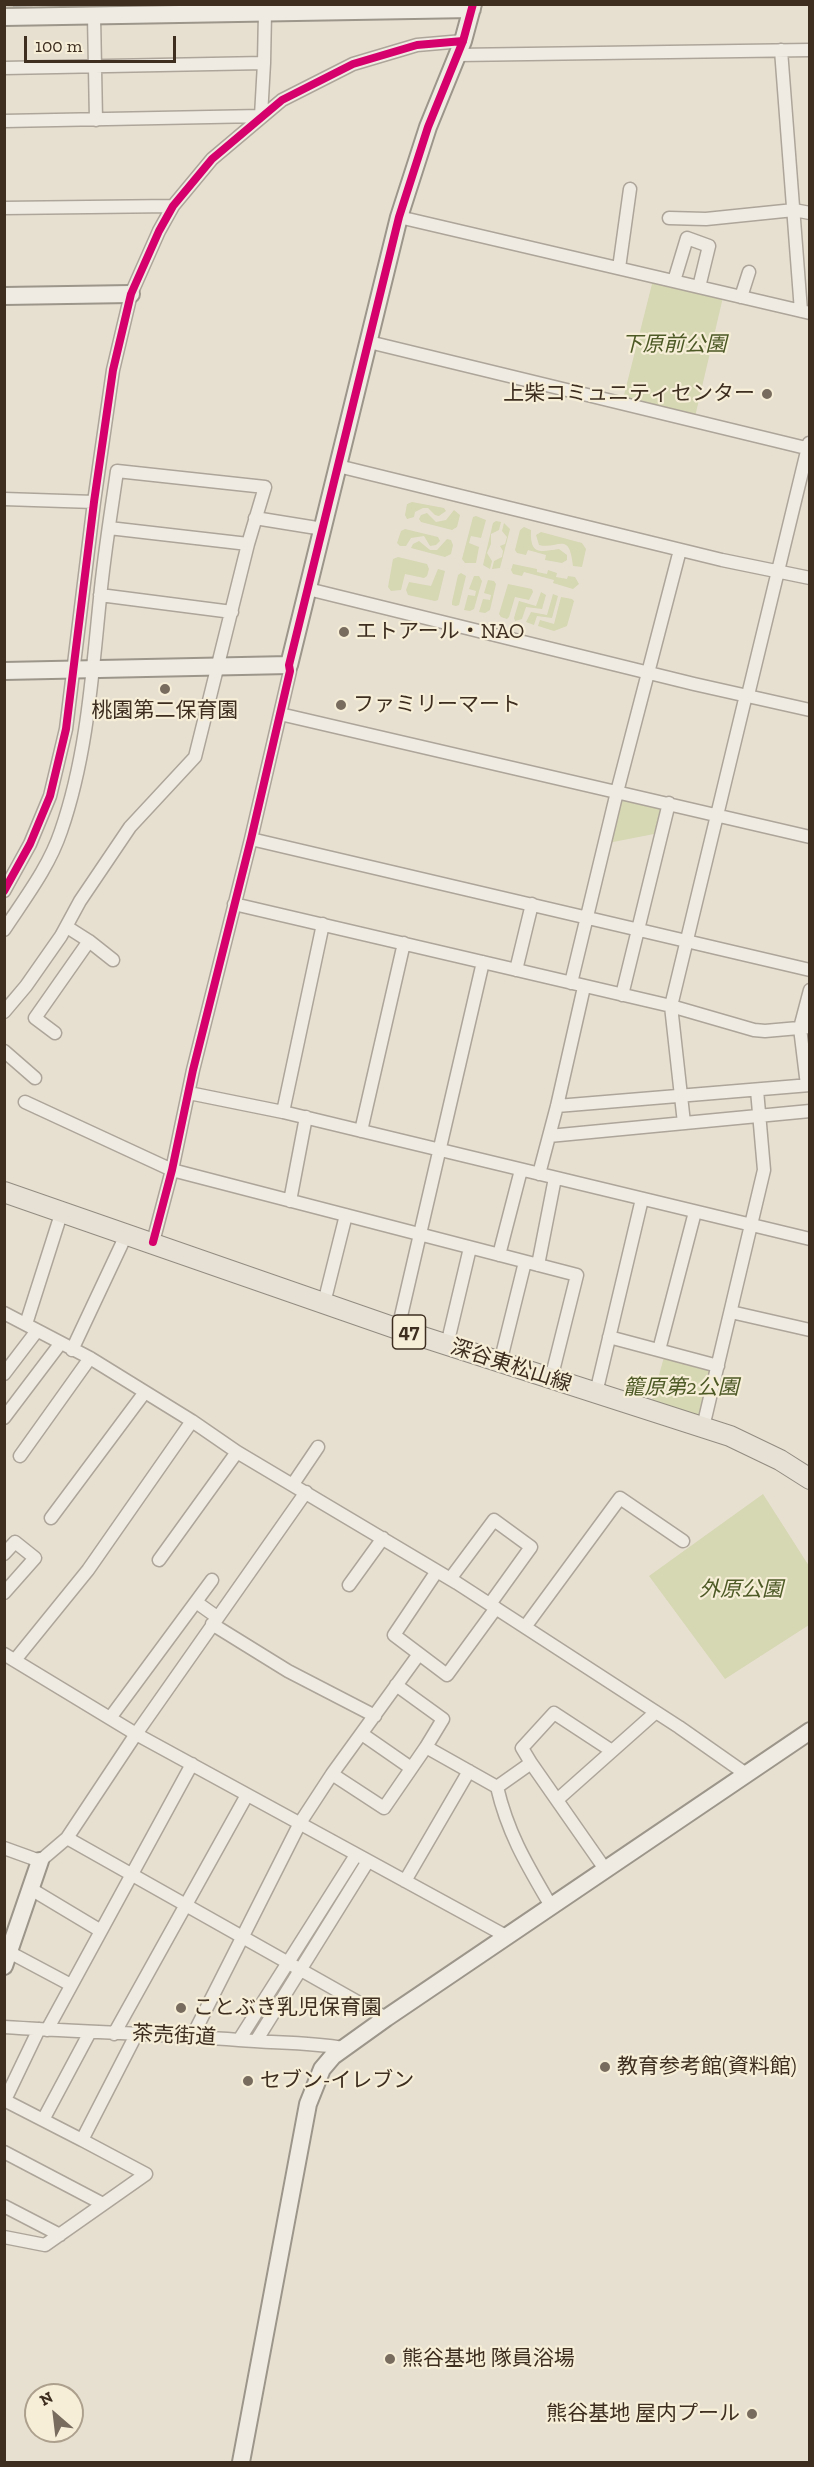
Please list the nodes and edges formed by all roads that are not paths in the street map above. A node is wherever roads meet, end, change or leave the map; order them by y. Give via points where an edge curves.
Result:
1 (472, 7) edge
2 (265, 12) junction
3 (94, 16) junction
4 (4, 17) edge
5 (460, 48) junction
6 (781, 50) junction
7 (810, 50) edge
8 (264, 63) junction
9 (94, 66) junction
10 (4, 68) edge
11 (261, 116) junction
12 (96, 120) junction
13 (4, 121) edge
14 (630, 189) dead end
15 (173, 206) junction
16 (4, 208) edge
17 (794, 210) junction
18 (810, 213) edge
19 (399, 217) junction
20 (669, 218) dead end
21 (619, 268) junction
22 (749, 272) dead end
23 (674, 281) junction
24 (699, 287) junction
25 (130, 294) junction
26 (4, 296) edge
27 (741, 297) junction
28 (805, 312) edge
29 (369, 342) junction
30 (809, 447) edge
31 (338, 466) junction
32 (4, 499) edge
33 (94, 502) junction
34 (255, 518) junction
35 (109, 528) junction
36 (322, 529) junction
37 (248, 544) junction
38 (680, 550) junction
39 (779, 571) junction
40 (810, 578) edge
41 (308, 589) junction
42 (100, 595) junction
43 (232, 612) junction
44 (289, 665) junction
45 (216, 667) junction
46 (74, 669) junction
47 (94, 669) junction
48 (4, 671) edge
49 (647, 673) junction
50 (747, 695) junction
51 (810, 710) edge
52 (280, 714) junction
53 (617, 792) junction
54 (669, 803) junction
55 (717, 815) junction
56 (810, 837) edge
57 (251, 839) junction
58 (4, 891) edge
59 (234, 904) junction
60 (532, 904) junction
61 (586, 917) junction
62 (323, 924) junction
63 (67, 927) junction
64 (4, 930) edge
65 (637, 930) junction
66 (89, 941) junction
67 (686, 942) junction
68 (404, 943) junction
69 (113, 960) dead end
70 (483, 962) junction
71 (516, 970) junction
72 (810, 970) edge
73 (571, 983) junction
74 (584, 987) junction
75 (810, 990) edge
76 (622, 995) junction
77 (671, 1006) junction
78 (4, 1012) edge
79 (805, 1028) edge
80 (55, 1033) dead end
81 (4, 1051) edge
82 (35, 1078) dead end
83 (808, 1085) edge
84 (757, 1090) junction
85 (189, 1093) junction
86 (680, 1096) junction
87 (25, 1102) dead end
88 (557, 1106) junction
89 (810, 1111) edge
90 (283, 1112) junction
91 (759, 1115) junction
92 (306, 1118) junction
93 (684, 1122) junction
94 (361, 1131) junction
95 (549, 1136) junction
96 (441, 1151) junction
97 (172, 1170) junction
98 (521, 1170) junction
99 (539, 1174) junction
100 (555, 1178) junction
101 (4, 1192) edge
102 (642, 1199) junction
103 (290, 1201) junction
104 (62, 1211) junction
105 (695, 1212) junction
106 (346, 1215) junction
107 (751, 1225) junction
108 (126, 1233) junction
109 (420, 1235) junction
110 (810, 1239) edge
111 (153, 1242) junction
112 (470, 1248) junction
113 (499, 1255) junction
114 (531, 1264) junction
115 (324, 1303) junction
116 (731, 1312) junction
117 (4, 1313) edge
118 (31, 1328) junction
119 (398, 1329) junction
120 (810, 1330) edge
121 (609, 1336) junction
122 (447, 1345) junction
123 (66, 1347) junction
124 (659, 1350) junction
125 (90, 1358) junction
126 (500, 1363) junction
127 (718, 1366) junction
128 (4, 1374) edge
129 (551, 1379) junction
130 (145, 1392) junction
131 (596, 1393) junction
132 (4, 1418) edge
133 (192, 1420) junction
134 (703, 1427) junction
135 (318, 1447) dead end
136 (237, 1452) junction
137 (20, 1456) dead end
138 (810, 1479) edge
139 (293, 1484) junction
140 (306, 1492) junction
141 (51, 1518) dead end
142 (383, 1538) junction
143 (683, 1541) dead end
144 (4, 1554) edge
145 (159, 1560) dead end
146 (437, 1571) junction
147 (450, 1579) junction
148 (212, 1581) dead end
149 (350, 1585) dead end
150 (4, 1593) edge
151 (196, 1602) junction
152 (493, 1606) junction
153 (214, 1621) junction
154 (525, 1627) junction
155 (419, 1654) junction
156 (10, 1657) edge
157 (396, 1685) junction
158 (656, 1712) junction
159 (375, 1716) junction
160 (110, 1718) junction
161 (810, 1731) edge
162 (136, 1734) junction
163 (362, 1734) junction
164 (426, 1747) junction
165 (612, 1751) junction
166 (531, 1763) junction
167 (192, 1764) junction
168 (411, 1768) junction
169 (468, 1771) junction
170 (332, 1774) junction
171 (746, 1774) junction
172 (497, 1787) junction
173 (247, 1795) junction
174 (557, 1800) junction
175 (300, 1823) junction
176 (67, 1838) junction
177 (4, 1848) edge
178 (356, 1855) junction
179 (40, 1861) junction
180 (369, 1861) junction
181 (605, 1869) junction
182 (132, 1875) junction
183 (405, 1881) junction
184 (31, 1889) junction
185 (185, 1905) junction
186 (551, 1906) junction
187 (11, 1924) edge
188 (101, 1931) junction
189 (506, 1936) junction
190 (242, 1937) junction
191 (7, 1959) edge
192 (288, 1962) junction
193 (300, 1970) junction
194 (71, 1985) junction
195 (386, 2018) junction
196 (4, 2027) edge
197 (43, 2030) junction
198 (90, 2032) junction
199 (114, 2034) junction
200 (136, 2035) junction
201 (194, 2035) junction
202 (239, 2040) junction
203 (256, 2041) junction
204 (344, 2048) junction
205 (5, 2100) edge
206 (43, 2120) junction
207 (82, 2140) junction
208 (4, 2152) edge
209 (103, 2204) junction
210 (4, 2206) edge
211 (60, 2235) junction
212 (4, 2237) edge
213 (241, 2463) edge

1 - 2 street
1 - 5 street
2 - 3 street
2 - 8 street
3 - 4 street
3 - 9 street
5 - 6 street
5 - 11 street via 417,45 353,64 282,100
5 - 19 street via 428,127
6 - 7 street
6 - 17 street
8 - 9 street
8 - 11 street
9 - 10 street
9 - 12 street
11 - 12 street
11 - 15 street via 212,159
12 - 13 street
14 - 21 street
15 - 16 street
15 - 25 street
17 - 18 street
17 - 20 street via 706,219
17 - 28 street
19 - 21 street
19 - 29 street
21 - 23 street
22 - 27 street
23 - 24 street
23 - 24 street via 687,238 709,246
24 - 27 street
25 - 26 street
25 - 33 street via 113,370
27 - 28 street
29 - 30 street
29 - 31 street
30 - 39 street
31 - 36 street
31 - 38 street
32 - 33 street
33 - 46 street
34 - 35 street via 265,487 117,471
34 - 36 street
34 - 37 street
35 - 37 street
35 - 42 street
36 - 41 street
37 - 43 street
38 - 39 street
38 - 49 street
39 - 40 street
39 - 50 street
41 - 44 street
41 - 49 street
42 - 43 street
42 - 47 street
43 - 45 street
44 - 45 street
44 - 52 street
45 - 47 street
45 - 63 street via 195,757 130,827
46 - 47 street
46 - 48 street
46 - 58 street via 66,729 50,796
47 - 64 street via 79,765 61,832 42,872
49 - 50 street
49 - 53 street
50 - 51 street
50 - 55 street
52 - 53 street
52 - 57 street
53 - 54 street
53 - 61 street
54 - 55 street
54 - 65 street
55 - 56 street
55 - 67 street
57 - 59 street
57 - 60 street
59 - 62 street
59 - 85 street
60 - 61 street
60 - 71 street
61 - 65 street
61 - 73 street
62 - 68 street
62 - 90 street
63 - 66 street
63 - 78 street
65 - 67 street
65 - 76 street
66 - 69 street
66 - 80 street via 35,1018
67 - 72 street
67 - 77 street
68 - 70 street
68 - 94 street
70 - 71 street
70 - 96 street
71 - 73 street
73 - 74 street
74 - 76 street
74 - 88 street
75 - 79 street
76 - 77 street
77 - 79 street via 754,1030
77 - 86 street
79 - 83 street
81 - 82 street
83 - 84 street
84 - 86 street
84 - 91 street
85 - 90 street
85 - 97 street
86 - 88 street
86 - 93 street
87 - 97 street
88 - 95 street
89 - 91 street
90 - 92 street
91 - 93 street
91 - 107 street via 764,1170
92 - 94 street
92 - 103 street
93 - 95 street
94 - 96 street
95 - 99 street
96 - 98 street
96 - 109 street
97 - 103 street
97 - 111 street
98 - 99 street
98 - 113 street
99 - 100 street
100 - 102 street
100 - 114 street
101 - 104 main road, 深谷東松山線 / 47
102 - 105 street
102 - 121 street
103 - 106 street
104 - 108 main road, 深谷東松山線 / 47
104 - 118 street
105 - 107 street
105 - 124 street
106 - 109 street
106 - 115 street
107 - 110 street
107 - 116 street
108 - 111 main road, 深谷東松山線 / 47
108 - 123 street
109 - 112 street
109 - 119 street
111 - 115 main road, 深谷東松山線 / 47
112 - 113 street
112 - 122 street
113 - 114 street
114 - 126 street
114 - 129 street via 577,1275
115 - 119 main road, 深谷東松山線 / 47
116 - 120 street
116 - 127 street
117 - 118 street
118 - 123 street
118 - 128 street
119 - 122 main road, 深谷東松山線 / 47
121 - 124 street
121 - 131 street
122 - 126 main road, 深谷東松山線 / 47
123 - 125 street
123 - 132 street
124 - 127 street
125 - 130 street
125 - 137 street
126 - 129 main road, 深谷東松山線 / 47
127 - 134 street
129 - 131 main road, 深谷東松山線 / 47
130 - 133 street
130 - 141 street
131 - 134 main road, 深谷東松山線 / 47
133 - 136 street
133 - 156 street via 88,1570
134 - 138 main road, 深谷東松山線 / 47 via 780,1460
135 - 139 street
136 - 139 street
136 - 145 street
139 - 140 street
140 - 142 street
140 - 153 street
142 - 146 street
142 - 149 street
143 - 154 street via 620,1498
144 - 150 street via 15,1542 35,1558
146 - 147 street
146 - 155 street via 394,1635
147 - 152 street
147 - 152 street via 494,1520 531,1547
148 - 151 street
151 - 153 street
151 - 160 street
152 - 154 street
152 - 155 street via 447,1675
153 - 159 street via 288,1671
153 - 162 street
154 - 158 street
155 - 157 street
156 - 160 street
157 - 159 street
157 - 164 street via 443,1719
158 - 165 street
158 - 171 street
159 - 163 street
160 - 162 street
161 - 171 street
162 - 167 street
162 - 176 street
163 - 168 street
163 - 170 street
164 - 168 street
164 - 169 street
165 - 166 street via 554,1713 522,1748
165 - 174 street
166 - 172 street
166 - 174 street
167 - 173 street
167 - 182 street
168 - 170 street via 384,1808
169 - 172 street
169 - 183 street
170 - 175 street
171 - 181 street
172 - 186 street via 504,1818 518,1850
173 - 175 street
173 - 185 street
174 - 181 street
175 - 178 street
175 - 190 street
176 - 179 street
176 - 182 street
177 - 179 street
178 - 180 street
178 - 192 street
179 - 184 street
180 - 183 street
180 - 193 street
181 - 186 street
182 - 185 street
182 - 188 street
183 - 189 street
184 - 187 street
184 - 188 street
185 - 190 street
185 - 199 street
186 - 189 street
187 - 191 street
188 - 194 street
189 - 195 street
190 - 192 street
190 - 201 street
191 - 194 street
192 - 193 street
192 - 202 street
193 - 195 street
193 - 203 street
194 - 197 street
195 - 204 street
196 - 197 street, 茶売街道
197 - 198 street, 茶売街道
197 - 205 street
198 - 199 street, 茶売街道
198 - 206 street
199 - 200 street, 茶売街道
200 - 201 street, 茶売街道
200 - 207 street
201 - 202 street, 茶売街道
202 - 203 street, 茶売街道
203 - 204 street, 茶売街道
204 - 213 street via 322,2069 309,2104
205 - 206 street
206 - 207 street
207 - 209 street via 146,2174
208 - 209 street
209 - 211 street
210 - 211 street
211 - 212 street via 45,2245

